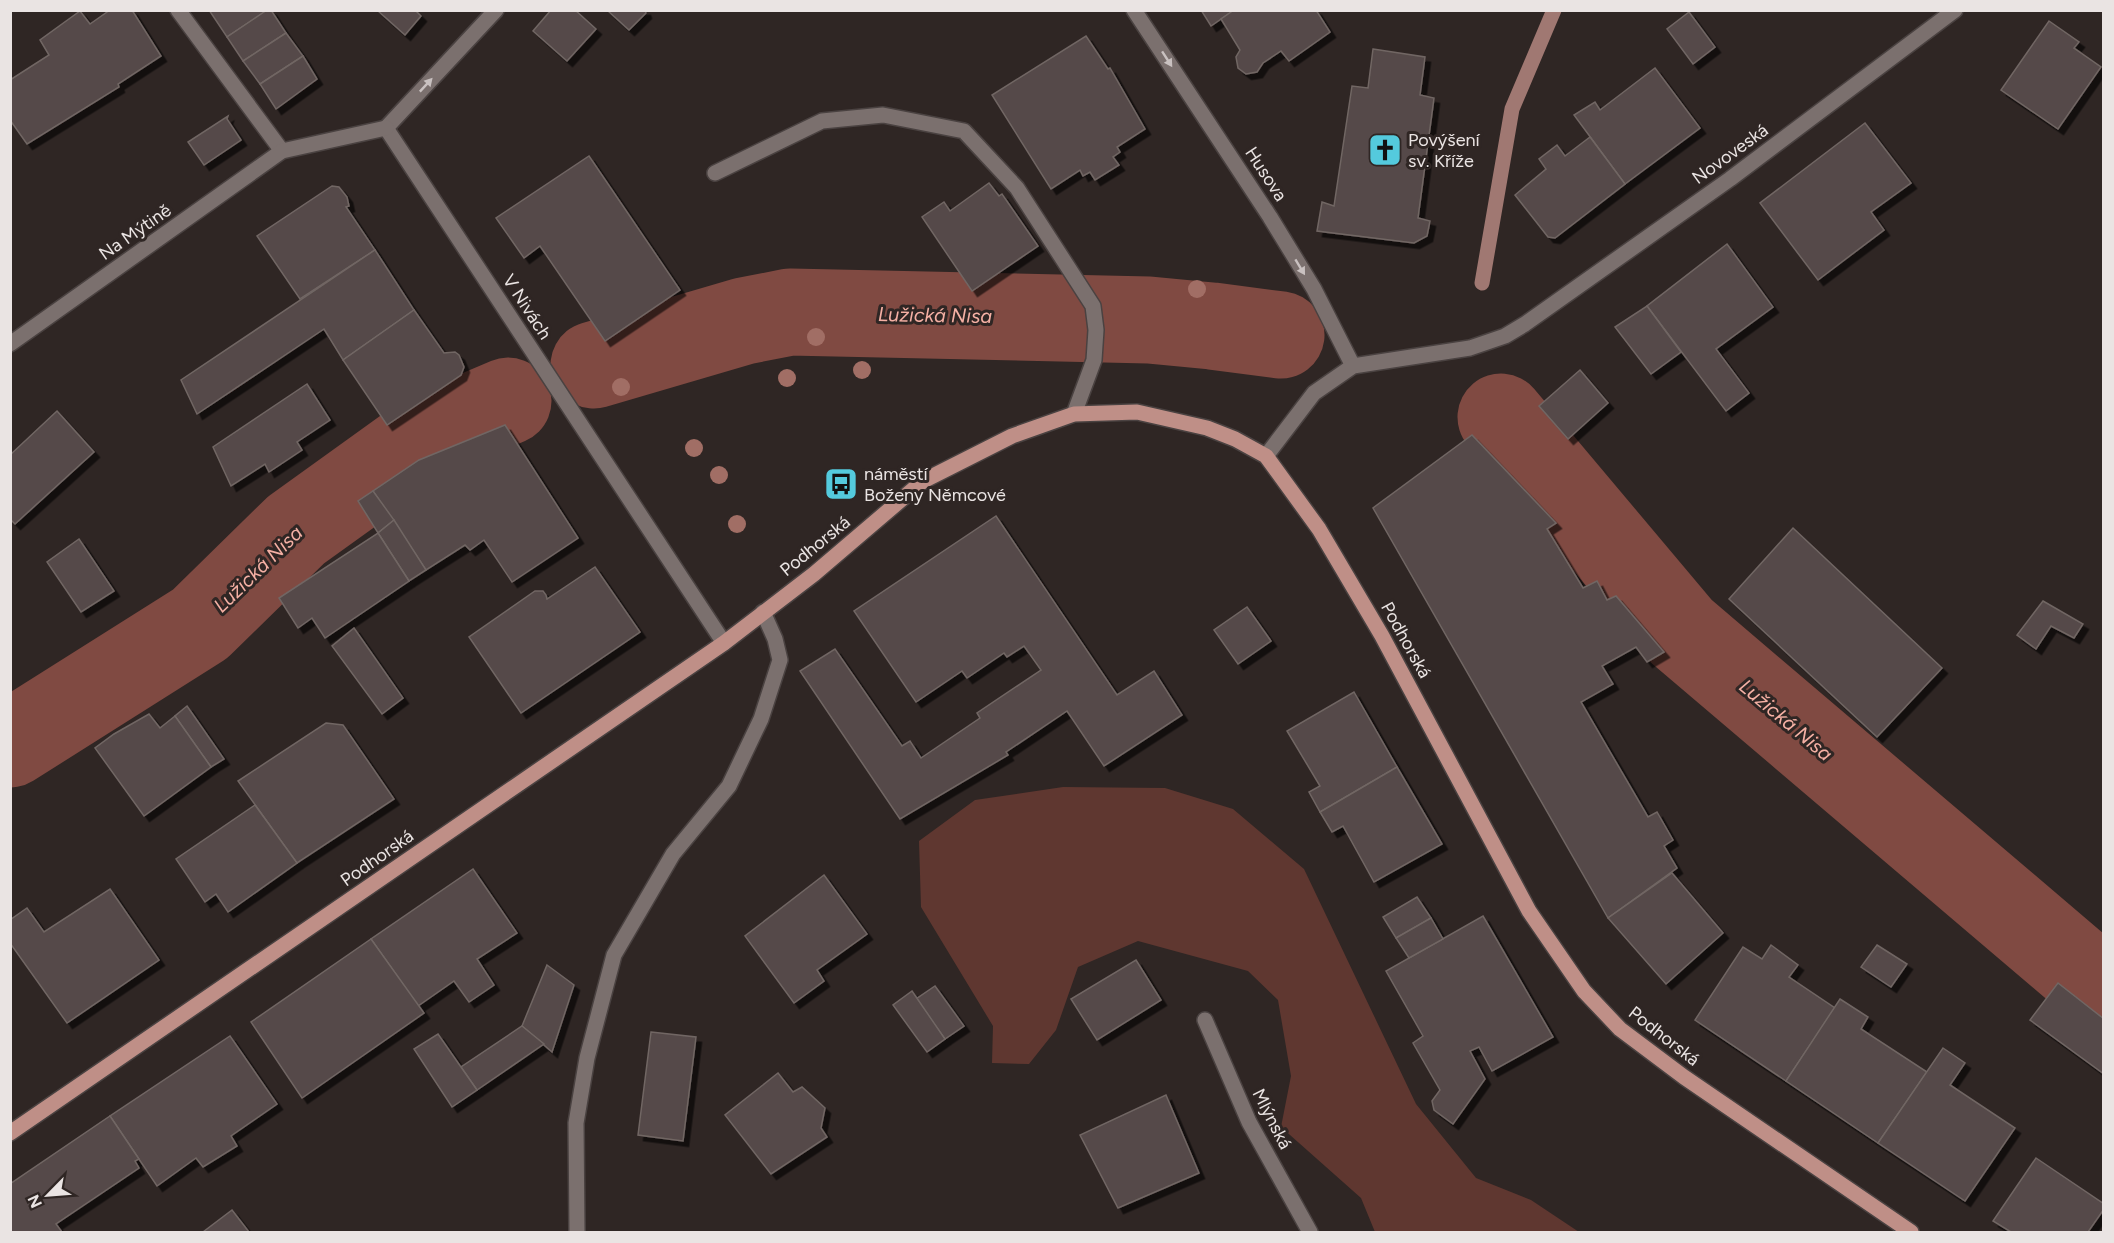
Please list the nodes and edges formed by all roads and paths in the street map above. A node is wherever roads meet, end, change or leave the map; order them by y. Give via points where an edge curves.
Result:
1 (178, 10) edge
2 (496, 10) edge
3 (1134, 10) edge
4 (1955, 10) edge
5 (386, 128) junction
6 (282, 151) junction
7 (715, 173) dead end
8 (10, 344) edge
9 (1353, 366) junction
10 (1074, 414) junction
11 (1266, 456) junction
12 (763, 612) junction
13 (724, 643) junction
14 (1205, 1020) dead end
15 (10, 1133) edge
16 (577, 1233) edge
17 (1310, 1233) edge
18 (1911, 1233) edge

1 - 6 street
5 -> 2 street
3 -> 9 street, Husova via 1270,217 1314,289
4 - 9 street, Novoveská via 1730,179 1505,336 1470,348
5 - 6 street, Na Mýtině
5 - 13 street, V Nivách
6 - 8 street, Na Mýtině
7 - 10 street via 822,121 883,115 964,131 1017,188 1093,306 1094,360
9 - 11 street via 1314,393
10 - 11 main road, Podhorská via 1137,412 1208,428
10 - 12 main road, Podhorská via 1012,436 923,481
11 - 18 main road, Podhorská via 1320,529 1382,636 1529,911 1584,991 1620,1029 1675,1071
12 - 13 main road, Podhorská
12 - 16 street via 780,660 761,719 729,786 673,854 614,955 587,1058 576,1123
13 - 15 main road, Podhorská
14 - 17 street, Mlýnská via 1249,1122

